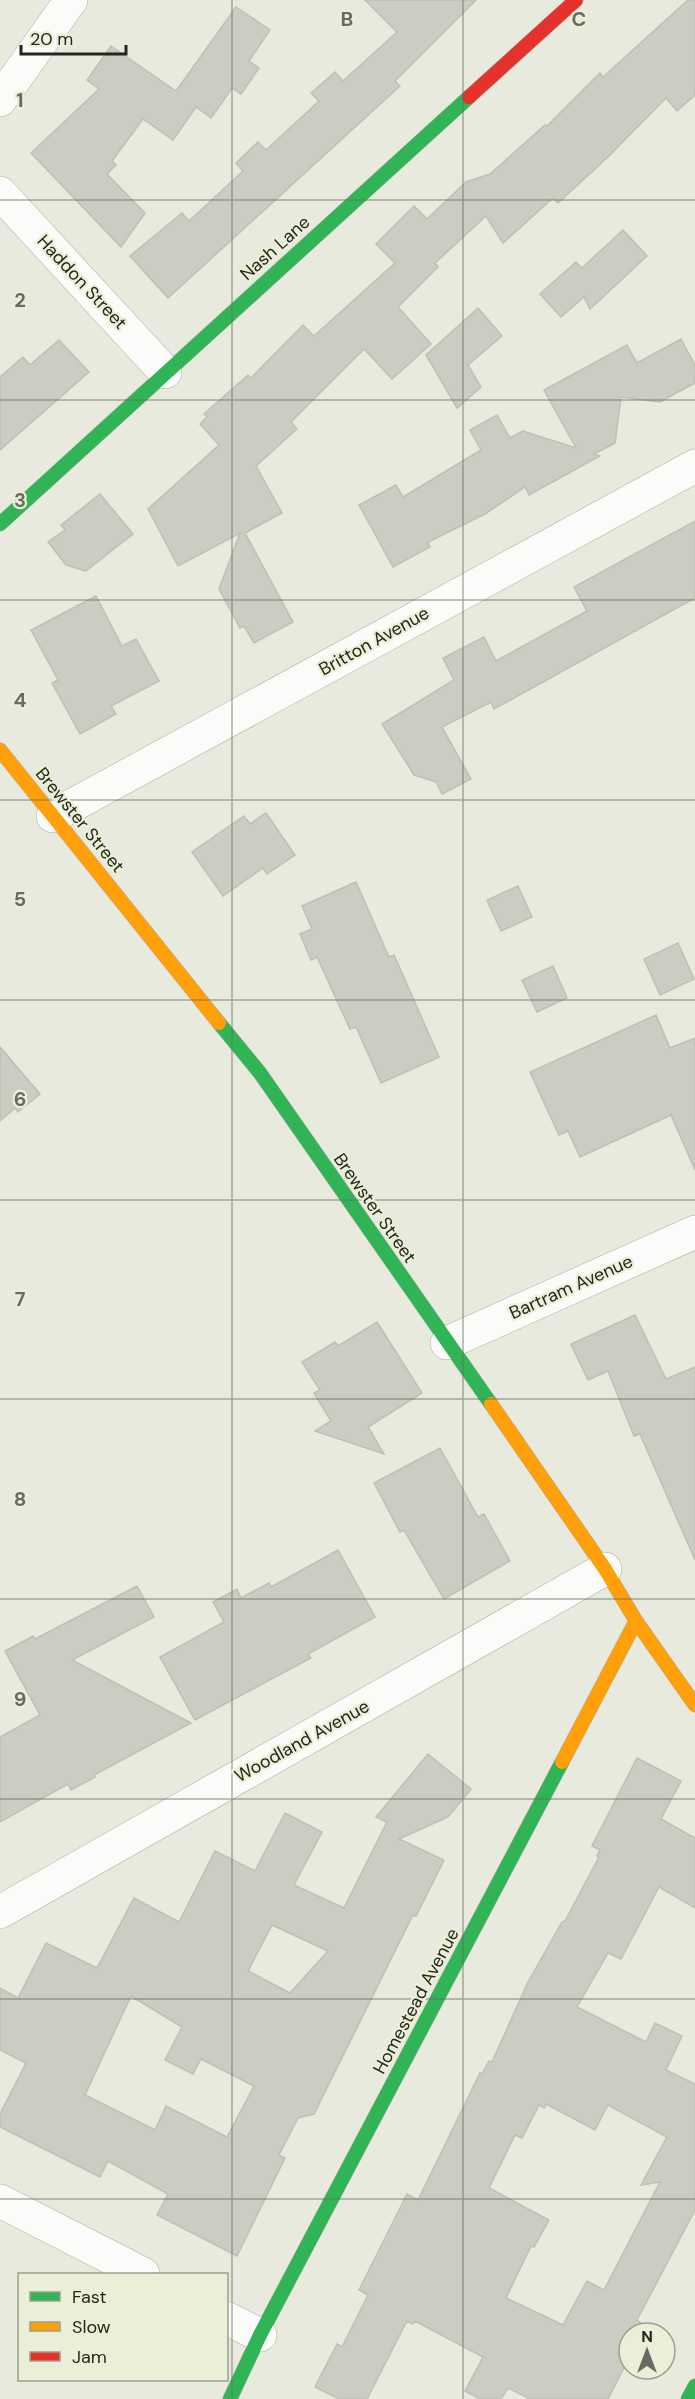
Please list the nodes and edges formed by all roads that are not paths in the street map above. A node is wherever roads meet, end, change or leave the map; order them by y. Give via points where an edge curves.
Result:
1 (71, 0) edge
2 (576, 0) edge
3 (0, 100) edge
4 (0, 193) edge
5 (165, 372) junction
6 (695, 466) edge
7 (0, 524) edge
8 (0, 750) edge
9 (53, 816) junction
10 (695, 1232) edge
11 (447, 1343) junction
12 (605, 1569) junction
13 (636, 1621) junction
14 (695, 1704) edge
15 (0, 1912) edge
16 (0, 2201) edge
17 (141, 2273) edge
18 (228, 2319) edge
19 (260, 2335) junction
20 (695, 2385) edge
21 (230, 2399) edge
22 (688, 2399) edge

1 - 3 street
2 - 5 street, Nash Lane
4 - 5 street, Haddon Street
5 - 7 street, Nash Lane
6 - 9 street, Britton Avenue
8 - 9 street, Brewster Street
9 - 11 street, Brewster Street via 260,1073
10 - 11 street, Bartram Avenue
11 - 12 street, Brewster Street
12 - 13 street, Brewster Street
12 - 15 street, Woodland Avenue
13 - 14 street, Brewster Street
13 - 19 street, Homestead Avenue
16 - 17 street
18 - 19 street
19 - 21 street, Homestead Avenue
20 - 22 street

